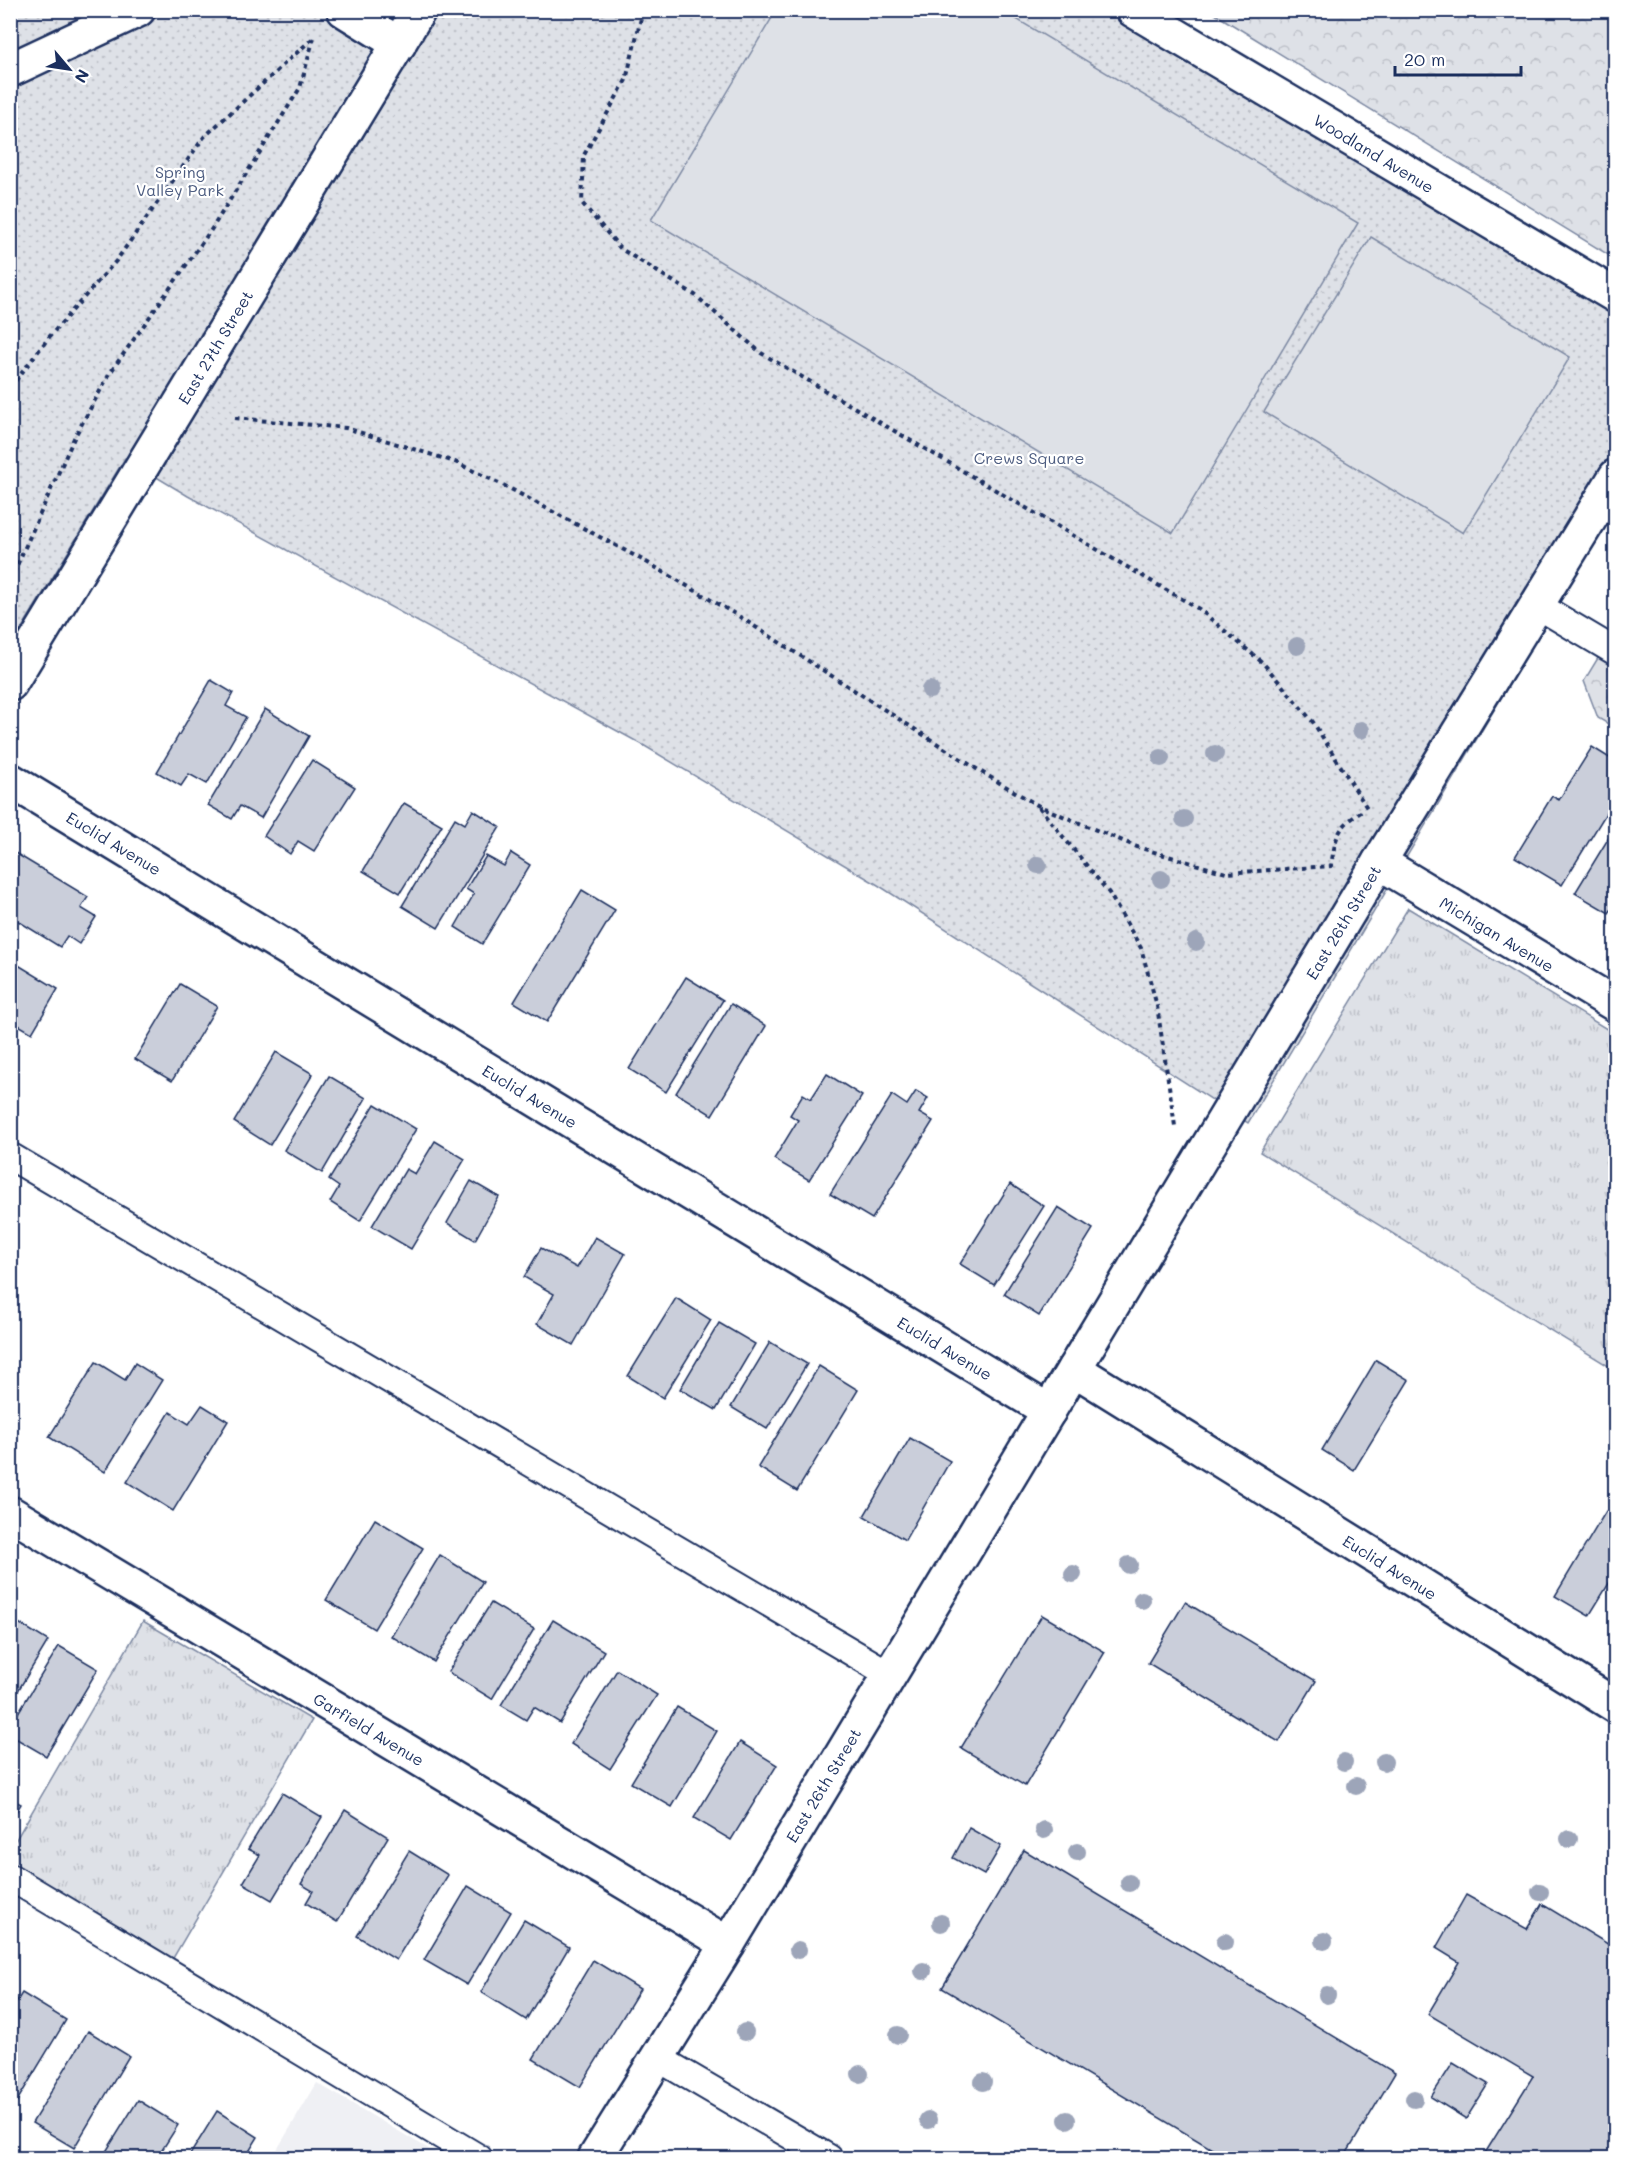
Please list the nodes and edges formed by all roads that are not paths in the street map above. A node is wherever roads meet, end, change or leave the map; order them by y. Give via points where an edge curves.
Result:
1 (138, 10) edge
2 (419, 10) edge
3 (1134, 10) edge
4 (332, 20) edge
5 (399, 44) junction
6 (10, 70) edge
7 (1616, 296) edge
8 (1616, 476) edge
9 (1537, 605) junction
10 (1616, 652) edge
11 (10, 684) edge
12 (10, 780) edge
13 (1379, 862) junction
14 (1616, 1005) edge
15 (10, 1156) edge
16 (1074, 1369) junction
17 (1049, 1411) junction
18 (10, 1513) edge
19 (890, 1674) junction
20 (1616, 1706) edge
21 (10, 1877) edge
22 (728, 1944) junction
23 (658, 2058) junction
24 (479, 2158) edge
25 (595, 2158) edge
26 (829, 2158) edge

1 - 6 street
2 - 5 street, East 27th Street
3 - 7 street, Woodland Avenue
4 - 5 street
5 - 11 street, East 27th Street
8 - 9 street, East 26th Street
9 - 10 lane
9 - 13 street, East 26th Street
12 - 17 street, Euclid Avenue
13 - 14 street, Michigan Avenue
13 - 16 street, East 26th Street
15 - 19 lane
16 - 17 street, East 26th Street
16 - 20 street, Euclid Avenue
17 - 19 street, East 26th Street
18 - 22 street, Garfield Avenue
19 - 22 street, East 26th Street
21 - 24 lane
22 - 23 street, East 26th Street
23 - 25 street, East 26th Street
23 - 26 lane

